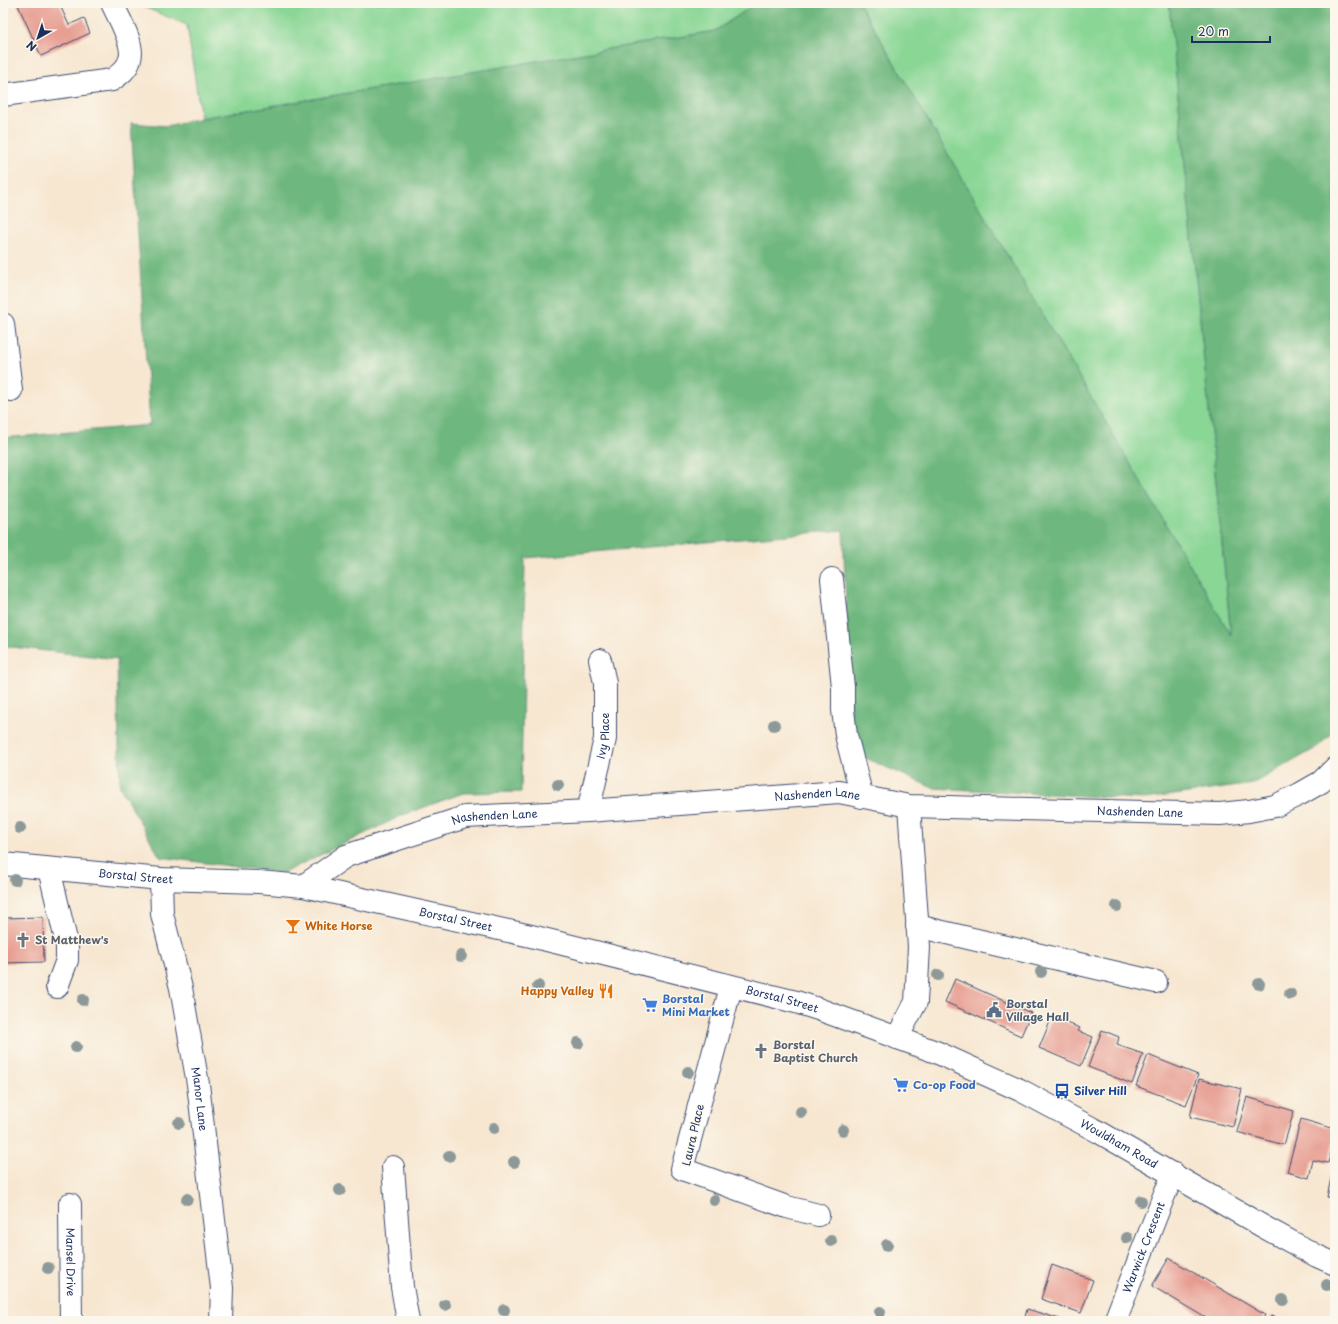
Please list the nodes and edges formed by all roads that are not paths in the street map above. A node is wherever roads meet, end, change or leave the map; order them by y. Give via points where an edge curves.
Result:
1 (112, 3) edge
2 (3, 95) edge
3 (3, 324) edge
4 (11, 390) dead end
5 (832, 579) dead end
6 (600, 660) dead end
7 (1335, 768) edge
8 (862, 797) junction
9 (909, 806) junction
10 (588, 811) junction
11 (3, 864) edge
12 (48, 869) junction
13 (161, 879) junction
14 (303, 886) junction
15 (917, 926) junction
16 (1156, 982) dead end
17 (56, 987) dead end
18 (731, 987) junction
19 (897, 1038) junction
20 (393, 1167) dead end
21 (1174, 1174) junction
22 (70, 1204) dead end
23 (818, 1215) dead end
24 (1335, 1264) edge
25 (71, 1321) edge
26 (222, 1321) edge
27 (408, 1321) edge
28 (1115, 1321) edge

1 - 2 street via 131,49 130,59 121,74 112,80
3 - 4 street
5 - 8 street via 846,735
6 - 10 street, Ivy Place via 605,683 605,738
7 - 9 street, Nashenden Lane via 1321,782 1275,806 1220,814
8 - 9 street, Nashenden Lane
8 - 10 street, Nashenden Lane via 839,792
9 - 15 street
10 - 14 street, Nashenden Lane via 465,817 346,856
11 - 12 street, Borstal Street
12 - 13 street, Borstal Street
12 - 17 street via 67,944 67,960
13 - 14 street, Borstal Street
13 - 26 street, Manor Lane via 162,914 181,988 198,1084 222,1288
14 - 18 street, Borstal Street via 531,936
15 - 16 street
15 - 19 street via 919,947 916,1002
18 - 19 street, Borstal Street via 796,1002
18 - 23 street, Laura Place via 682,1169 787,1207
19 - 21 street, Wouldham Road via 936,1052 1020,1090
20 - 27 street via 402,1287
21 - 24 street, Wouldham Road via 1264,1227
21 - 28 street, Warwick Crescent
22 - 25 street, Mansel Drive

